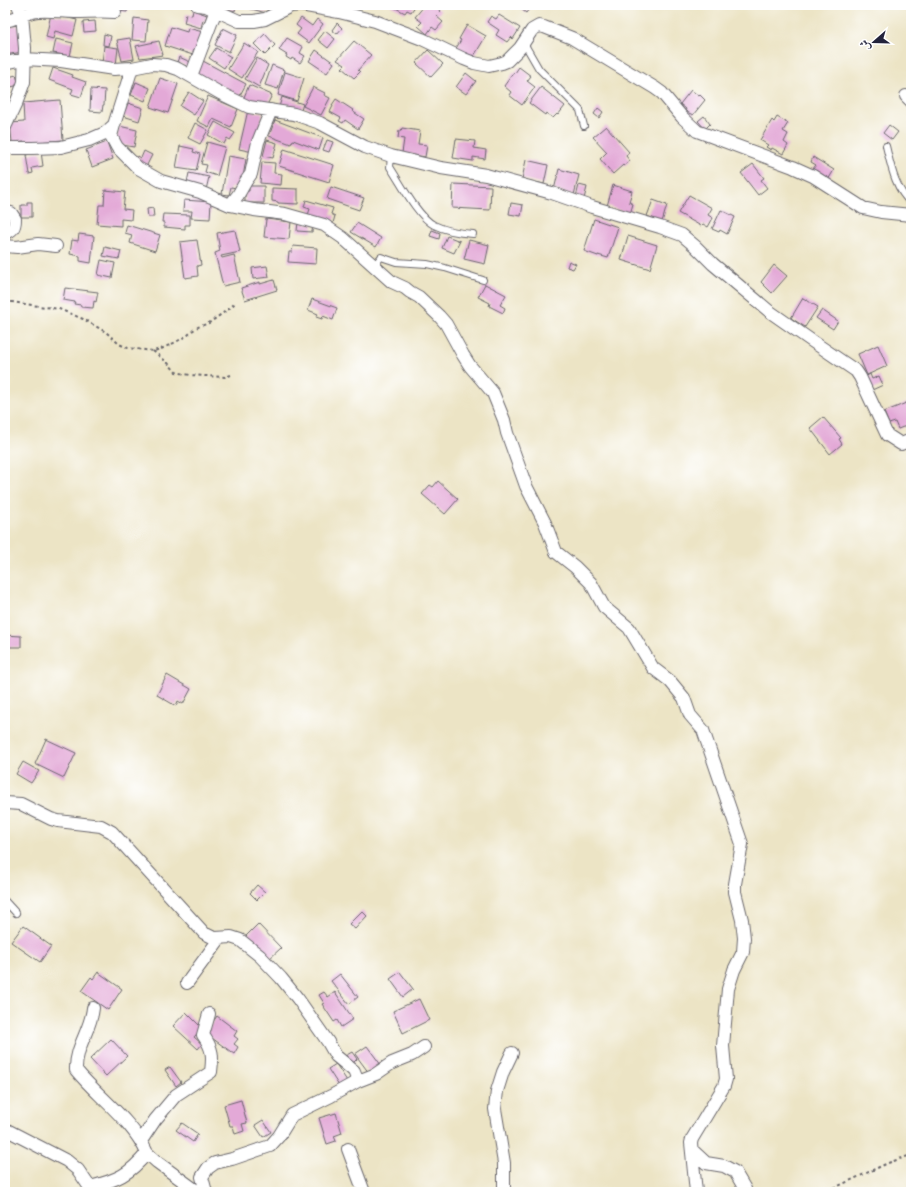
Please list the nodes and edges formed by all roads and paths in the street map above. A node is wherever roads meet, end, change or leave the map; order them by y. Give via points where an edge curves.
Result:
1 (38, 5) edge
2 (197, 5) edge
3 (20, 10) edge
4 (216, 10) junction
5 (115, 12) dead end
6 (5, 21) edge
7 (524, 43) junction
8 (24, 59) junction
9 (5, 62) edge
10 (132, 68) junction
11 (191, 76) junction
12 (271, 110) junction
13 (114, 125) junction
14 (5, 126) edge
15 (584, 126) dead end
16 (886, 146) dead end
17 (5, 148) edge
18 (391, 156) junction
19 (911, 203) edge
20 (230, 205) junction
21 (5, 212) edge
22 (911, 215) edge
23 (5, 234) edge
24 (472, 234) dead end
25 (5, 246) edge
26 (56, 246) dead end
27 (374, 266) junction
28 (484, 280) dead end
29 (5, 301) edge
30 (236, 302) dead end
31 (153, 351) junction
32 (231, 375) dead end
33 (911, 440) edge
34 (5, 803) edge
35 (5, 901) edge
36 (16, 913) dead end
37 (220, 938) junction
38 (187, 983) dead end
39 (93, 1008) dead end
40 (209, 1014) dead end
41 (424, 1047) dead end
42 (512, 1053) dead end
43 (358, 1081) junction
44 (5, 1129) edge
45 (141, 1141) junction
46 (348, 1149) dead end
47 (692, 1150) junction
48 (147, 1153) junction
49 (911, 1155) edge
50 (92, 1189) edge
51 (745, 1189) dead end
52 (198, 1192) edge
53 (206, 1192) edge
54 (364, 1192) edge
55 (504, 1192) edge
56 (696, 1192) edge
57 (829, 1192) edge

1 - 3 street
2 - 4 street
3 - 5 street
3 - 6 street via 10,20
3 - 8 street
4 - 7 street via 239,21 265,19 291,6 301,5 339,12 375,21 422,39 464,60 489,66 507,61
4 - 11 street
7 - 15 lane via 539,69 580,110
7 - 22 street via 532,30 539,26 560,32 655,88 698,131 813,176 863,208
8 - 9 street
8 - 10 street via 61,61 114,69
8 - 14 street via 24,82
10 - 11 street via 152,64 166,65
10 - 13 street
11 - 12 street via 249,107
12 - 18 street via 294,114 320,123 365,147
12 - 20 street via 258,142 251,174
13 - 17 street via 105,133 89,140 61,147
13 - 20 street via 111,136 117,147 138,168 161,181 200,192
16 - 19 lane via 892,172 905,198
18 - 24 lane via 390,166 420,213 432,225
18 - 33 street via 486,175 552,193 682,235 769,311 856,371 887,435 900,444
20 - 27 street via 284,214 324,225
21 - 23 street via 15,219 15,227
25 - 26 street
27 - 28 lane via 381,257 396,262 433,265
27 - 47 street via 392,282 419,297 446,324 462,355 493,393 526,486 556,552 591,583 604,607 629,628 653,668 670,681 684,698 690,715 703,730 742,844 735,892 744,938 743,952 728,989 723,1046 726,1079 694,1135
29 - 31 path via 59,309 106,332 123,346
30 - 31 path via 188,335
31 - 32 path via 176,372 206,376
34 - 37 street via 21,804 58,821 107,828 204,933
35 - 36 lane
37 - 38 street
37 - 43 street via 232,937 240,940 260,956 298,999 336,1056 354,1071
39 - 45 street via 92,1018 79,1048 76,1070
40 - 45 street via 203,1035 213,1054 211,1072 176,1095
41 - 43 street via 376,1074
42 - 55 street via 503,1072 496,1103 504,1163
43 - 53 street via 292,1115 270,1146 215,1162 202,1177
44 - 50 street via 67,1161 78,1170
45 - 48 street
46 - 54 street
47 - 51 street via 706,1163 724,1166 735,1172
47 - 56 street
48 - 50 street via 124,1175
48 - 52 street
49 - 57 path via 888,1163

